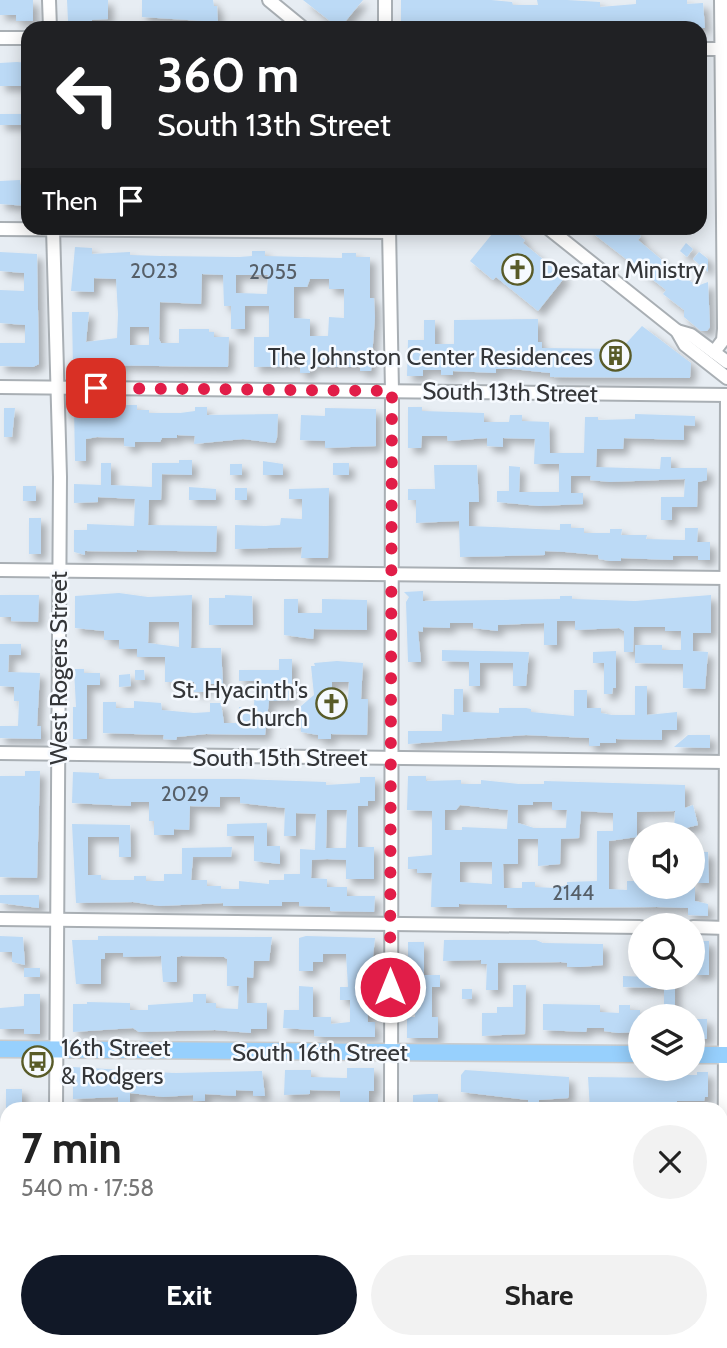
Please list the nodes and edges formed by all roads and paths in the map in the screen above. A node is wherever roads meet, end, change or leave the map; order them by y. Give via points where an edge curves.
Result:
1 (49, 0) edge
2 (269, 0) edge
3 (385, 0) edge
4 (721, 0) edge
5 (50, 21) edge
6 (294, 21) edge
7 (384, 21) edge
8 (0, 38) edge
9 (21, 38) edge
10 (707, 49) edge
11 (725, 49) edge
12 (0, 229) edge
13 (21, 229) edge
14 (725, 234) edge
15 (53, 235) edge
16 (389, 235) edge
17 (557, 235) edge
18 (677, 331) junction
19 (714, 352) junction
20 (727, 362) edge
21 (727, 378) edge
22 (0, 387) edge
23 (57, 387) junction
24 (392, 391) junction
25 (727, 395) edge
26 (0, 570) edge
27 (59, 571) junction
28 (391, 574) junction
29 (727, 578) edge
30 (0, 753) edge
31 (58, 754) junction
32 (390, 757) junction
33 (727, 762) edge
34 (0, 919) edge
35 (57, 920) junction
36 (390, 923) junction
37 (628, 927) edge
38 (705, 927) edge
39 (726, 928) edge
40 (0, 1049) edge
41 (56, 1050) junction
42 (391, 1052) junction
43 (628, 1054) edge
44 (705, 1055) edge
45 (726, 1055) edge
46 (56, 1102) edge
47 (391, 1102) edge
48 (725, 1102) edge

1 - 5 street
2 - 6 street
3 - 7 street
4 - 11 street
8 - 9 street
10 - 11 street
11 - 14 street
12 - 13 street
14 - 19 street via 723,340
15 - 23 street, West Rogers Street
16 - 24 street
17 - 18 street
18 - 19 street via 691,334
18 - 21 street via 685,345
19 - 20 street
22 - 23 street, South 13th Street
23 - 24 street, South 13th Street
23 - 27 street, West Rogers Street
24 - 25 street, South 13th Street
24 - 28 street
25 - 29 street
26 - 27 street
27 - 28 street
27 - 31 street, West Rogers Street
28 - 29 street
28 - 32 street
29 - 33 street
30 - 31 street, South 15th Street
31 - 32 street, South 15th Street
31 - 35 street, West Rogers Street
32 - 33 street, South 15th Street
32 - 36 street
33 - 39 street
34 - 35 street
35 - 36 street
35 - 41 street, West Rogers Street
36 - 37 street
36 - 42 street
38 - 39 street
39 - 45 street
40 - 41 main road, South 16th Street
41 - 42 main road, South 16th Street
41 - 46 street, West Rogers Street
42 - 43 main road, South 16th Street
42 - 47 street
44 - 45 main road
45 - 48 street

